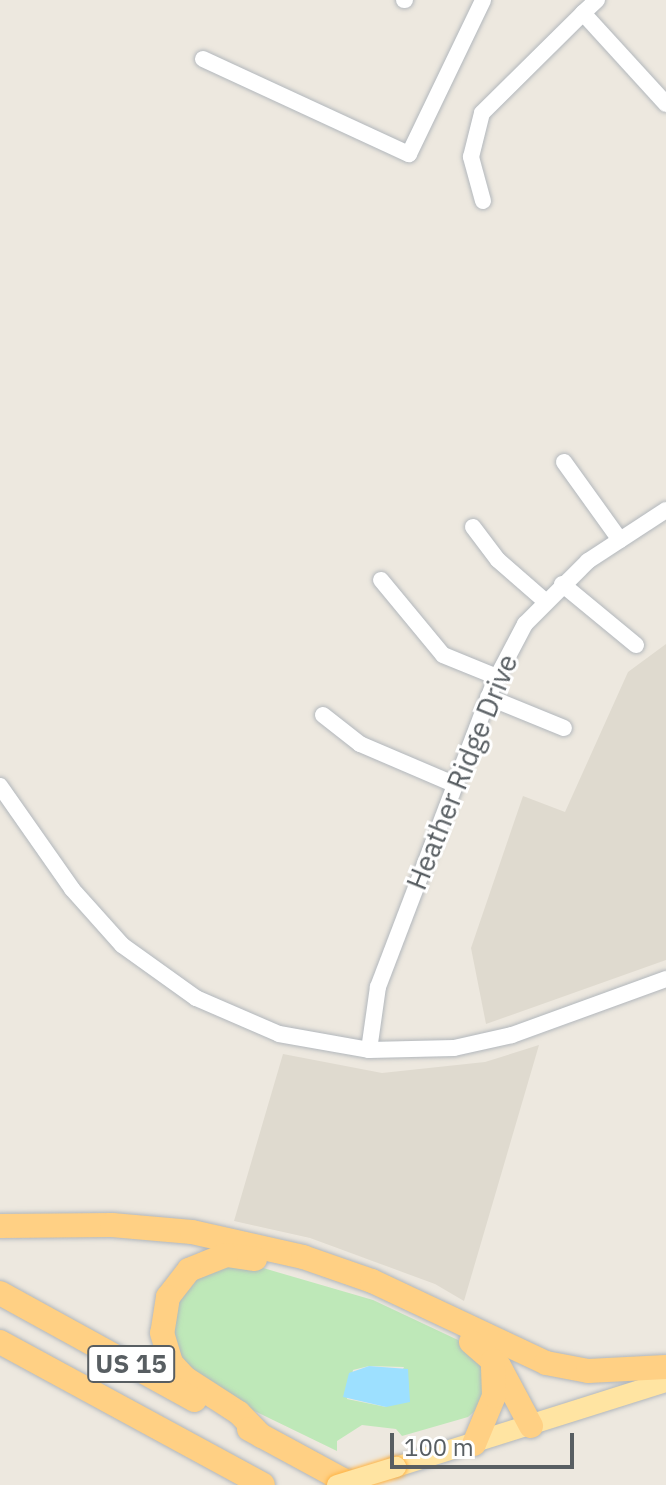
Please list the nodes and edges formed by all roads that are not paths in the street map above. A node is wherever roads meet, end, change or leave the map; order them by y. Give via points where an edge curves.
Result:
1 (483, 0) edge
2 (597, 0) edge
3 (583, 13) junction
4 (203, 59) dead end
5 (666, 104) edge
6 (483, 201) dead end
7 (564, 462) dead end
8 (665, 512) edge
9 (473, 527) dead end
10 (620, 540) junction
11 (381, 580) dead end
12 (562, 584) junction
13 (545, 601) junction
14 (636, 645) dead end
15 (497, 677) junction
16 (488, 697) junction
17 (323, 715) dead end
18 (564, 728) dead end
19 (454, 784) junction
20 (0, 786) edge
21 (666, 979) edge
22 (369, 1050) junction
23 (0, 1226) edge
24 (0, 1293) edge
25 (0, 1342) edge
26 (499, 1353) junction
27 (666, 1367) edge
28 (666, 1382) edge
29 (531, 1426) junction
30 (261, 1436) junction
31 (474, 1444) junction
32 (263, 1485) edge
33 (337, 1485) edge
34 (352, 1485) edge

1 - 4 street via 409,154
2 - 3 street
3 - 5 street
3 - 6 street via 482,113 471,157
7 - 10 street
8 - 10 street, Heather Ridge Drive
9 - 13 street via 498,560
10 - 12 street, Heather Ridge Drive
11 - 15 street via 443,655
12 - 13 street, Heather Ridge Drive
12 - 14 street
13 - 15 street, Heather Ridge Drive via 525,624
15 - 16 street, Heather Ridge Drive
16 - 18 street
16 - 19 street, Heather Ridge Drive
17 - 19 street via 360,744
19 - 22 street, Heather Ridge Drive via 378,987
20 - 22 street via 92,915 159,975 235,1019 304,1041
21 - 22 street via 481,1043
23 - 26 highway via 176,1230 303,1257 404,1294
24 - 30 highway, US 15
25 - 32 highway, US 15
26 - 27 highway via 578,1370
26 - 29 highway via 522,1378 527,1393 522,1401
26 - 30 highway via 364,1292 247,1257 213,1259 189,1270 168,1297 162,1314 165,1350 196,1388 239,1413
26 - 31 highway via 494,1396
28 - 29 main road
29 - 31 main road
30 - 34 highway, US 15
31 - 33 main road, bridge

